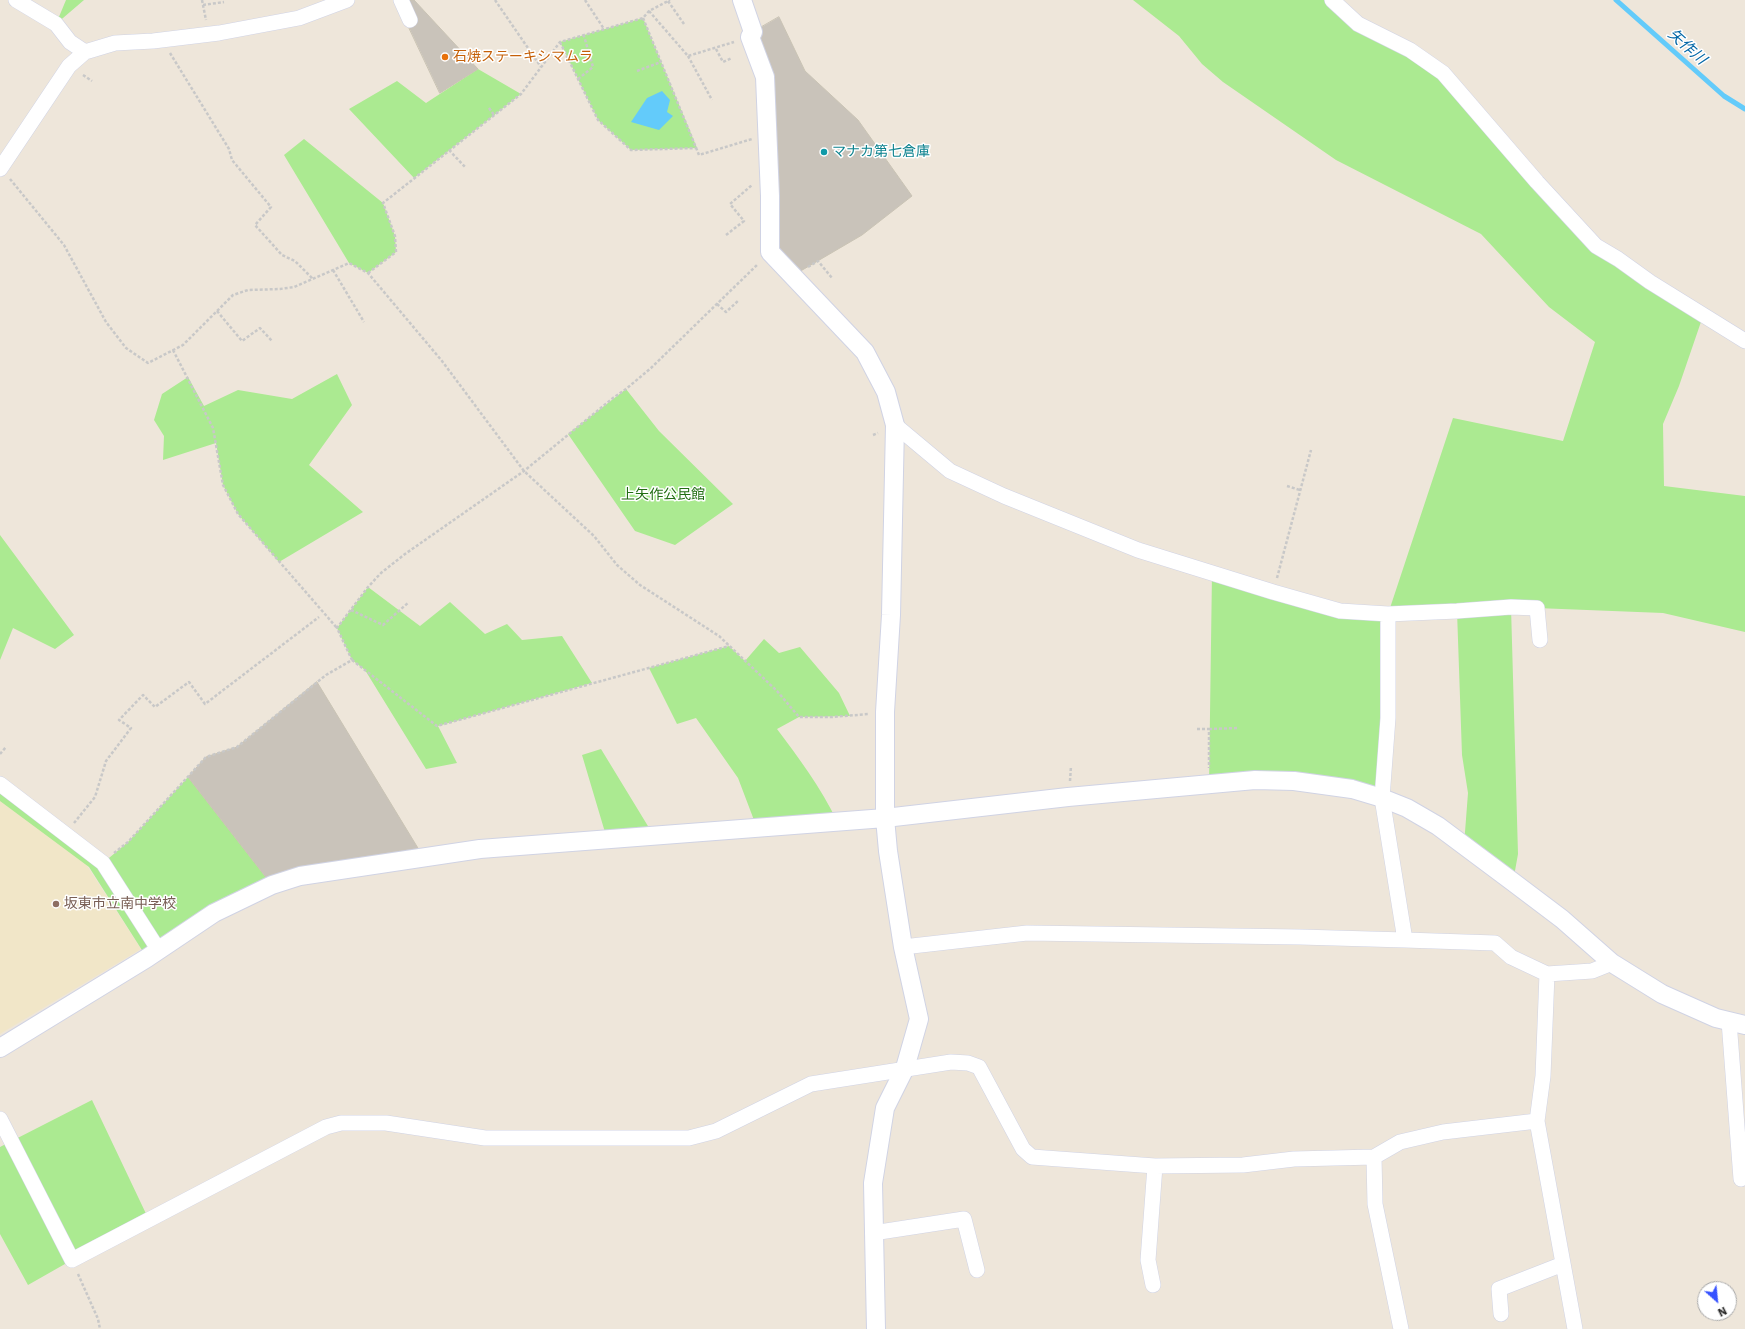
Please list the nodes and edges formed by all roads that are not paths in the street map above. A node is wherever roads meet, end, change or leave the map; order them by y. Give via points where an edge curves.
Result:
1 (16, 0) edge
2 (347, 0) edge
3 (401, 0) edge
4 (742, 0) edge
5 (1332, 0) edge
6 (410, 20) dead end
7 (86, 52) junction
8 (0, 169) edge
9 (1745, 341) edge
10 (895, 425) junction
11 (1388, 614) junction
12 (1540, 640) dead end
13 (0, 784) edge
14 (1382, 798) junction
15 (885, 818) junction
16 (1406, 940) junction
17 (903, 947) junction
18 (158, 949) junction
19 (1612, 963) junction
20 (1548, 974) junction
21 (1737, 1023) edge
22 (0, 1048) edge
23 (905, 1068) junction
24 (0, 1119) edge
25 (1537, 1121) junction
26 (1374, 1157) junction
27 (1155, 1166) junction
28 (1741, 1179) dead end
29 (873, 1233) junction
30 (1563, 1264) junction
31 (977, 1270) dead end
32 (1153, 1285) dead end
33 (1501, 1314) dead end
34 (876, 1329) edge
35 (1401, 1329) edge
36 (1575, 1329) edge

1 - 7 street via 56,24 70,42
2 - 7 street via 299,18 219,33 116,43
3 - 6 street
4 - 10 street via 752,32 750,37 765,77 770,252 865,352 886,392
5 - 9 street via 1358,24 1410,50 1443,73 1596,246
7 - 8 street via 69,66
10 - 11 street via 950,471 1004,496 1138,550 1340,611
10 - 15 street
11 - 12 street via 1511,607 1537,608
11 - 14 street via 1388,718
13 - 18 street via 103,863
14 - 15 street via 1352,790 1294,781 1255,780 1068,797
14 - 16 street
14 - 19 street via 1407,808 1438,826 1562,919
15 - 17 street
15 - 18 street via 480,849 300,876 272,885 214,913
16 - 17 street via 1300,936 1028,933
16 - 20 street via 1495,943 1511,956
17 - 23 street via 919,1019
18 - 22 street
19 - 20 street via 1592,971
19 - 21 street via 1662,994 1716,1018
20 - 25 street via 1543,1076
21 - 28 street
23 - 24 street via 811,1084 716,1131 689,1138 485,1138 386,1123 342,1123 326,1127 72,1260
23 - 27 street via 951,1062 968,1063 979,1067 1023,1149 1032,1157
23 - 29 street via 885,1108 873,1183
25 - 26 street via 1443,1132 1400,1142
25 - 30 street
26 - 27 street via 1294,1159 1243,1165
26 - 35 street via 1375,1204
27 - 32 street via 1148,1260
29 - 31 street via 964,1219
29 - 34 street
30 - 33 street via 1499,1289
30 - 36 street

